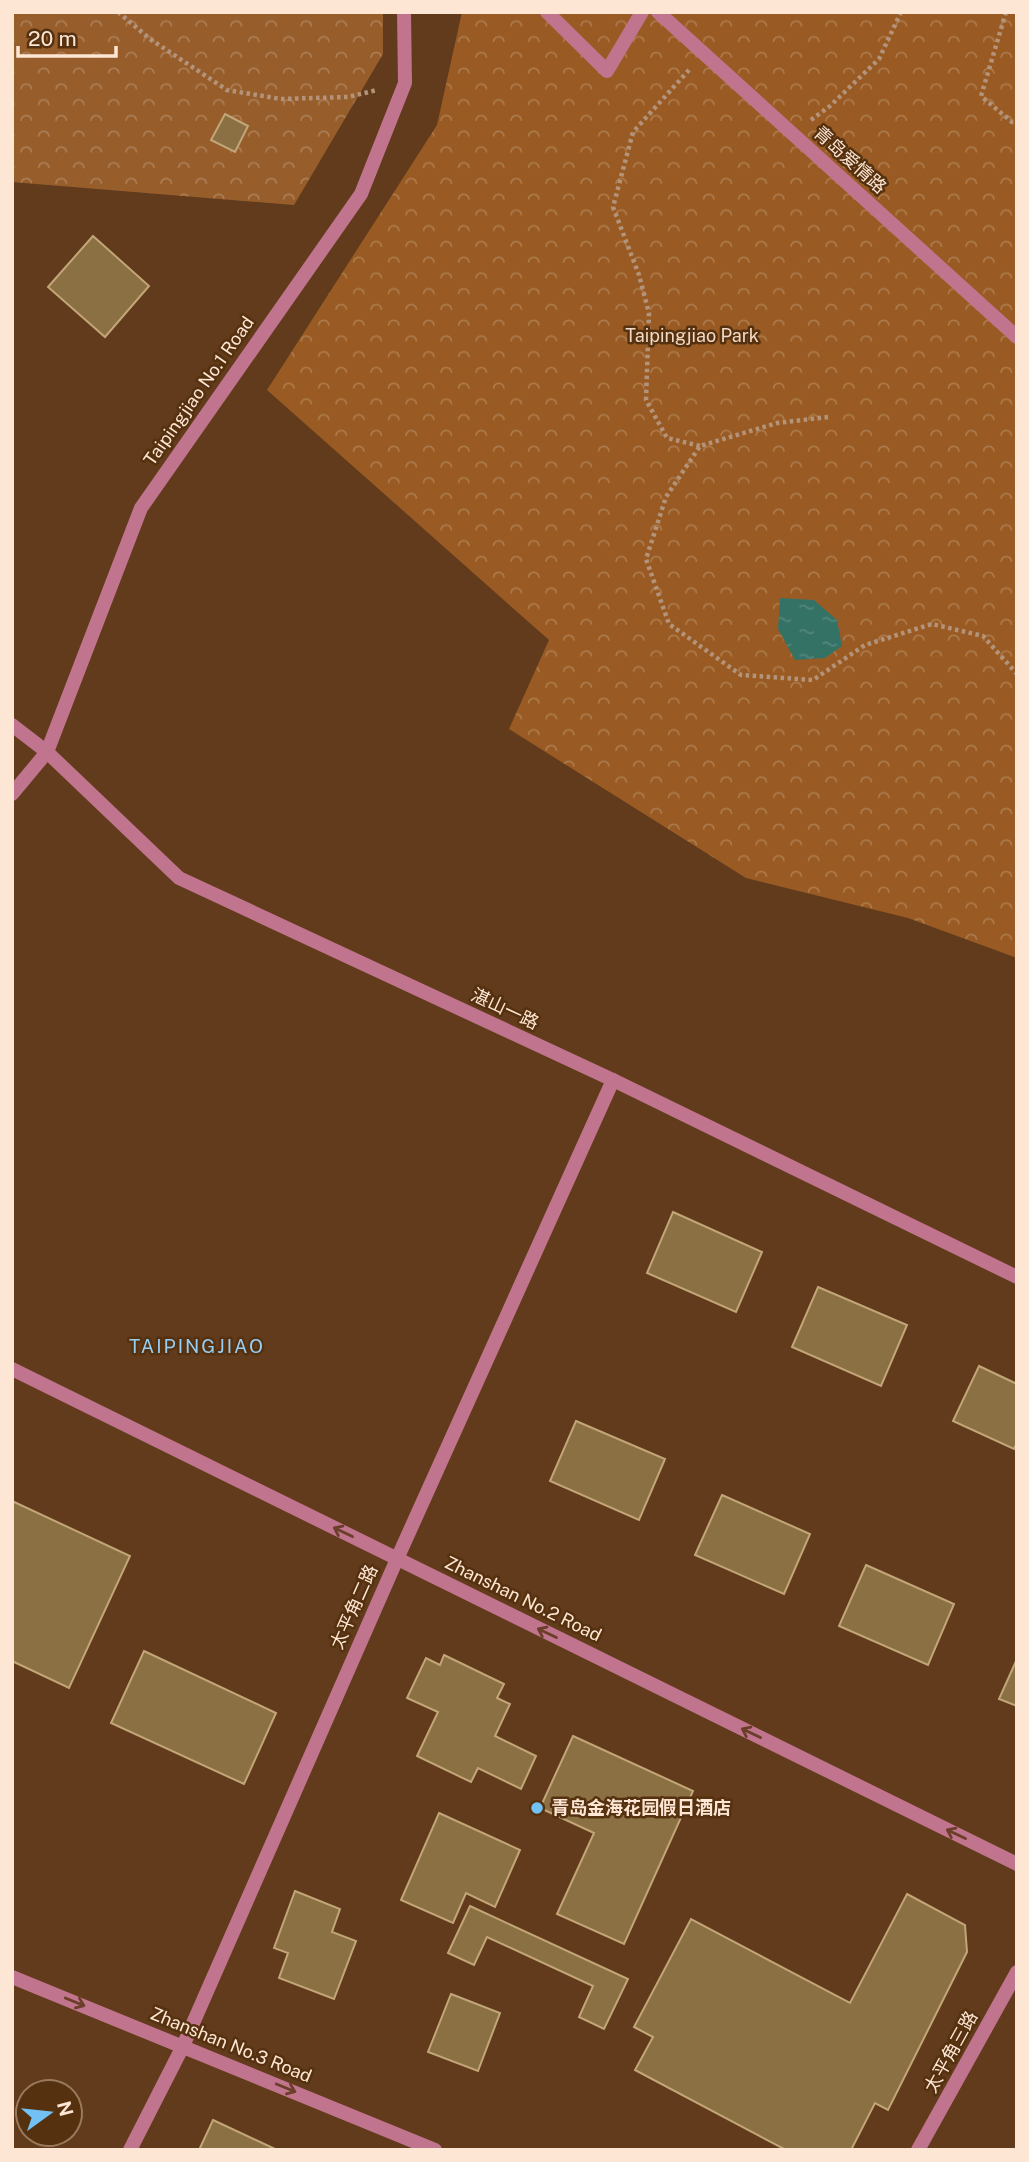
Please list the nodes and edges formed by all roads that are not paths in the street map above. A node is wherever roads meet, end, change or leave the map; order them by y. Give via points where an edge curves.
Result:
1 (404, 12) edge
2 (547, 12) edge
3 (642, 12) edge
4 (658, 12) edge
5 (1017, 337) edge
6 (12, 725) edge
7 (47, 752) junction
8 (12, 794) edge
9 (613, 1080) junction
10 (1017, 1277) edge
11 (12, 1369) edge
12 (397, 1559) junction
13 (1017, 1864) edge
14 (1017, 1972) edge
15 (12, 1977) edge
16 (183, 2046) junction
17 (130, 2150) edge
18 (435, 2150) edge
19 (918, 2150) edge

1 - 7 street, Taipingjiao No.1 Road via 405,83 361,194 141,508
2 - 3 street via 607,71
4 - 5 street, 青岛爱情路
6 - 7 street, 湛山一路
7 - 8 street, Taipingjiao No.1 Road
7 - 9 street, 湛山一路 via 179,878
9 - 10 street, 湛山一路
9 - 12 street, 太平角二路
12 -> 11 street, Zhanshan No.2 Road
13 -> 12 street, Zhanshan No.2 Road
12 - 16 street, 太平角二路
14 - 19 street, 太平角三路
15 -> 16 street, Zhanshan No.3 Road
16 - 17 street, 太平角二路
16 -> 18 street, Zhanshan No.3 Road

